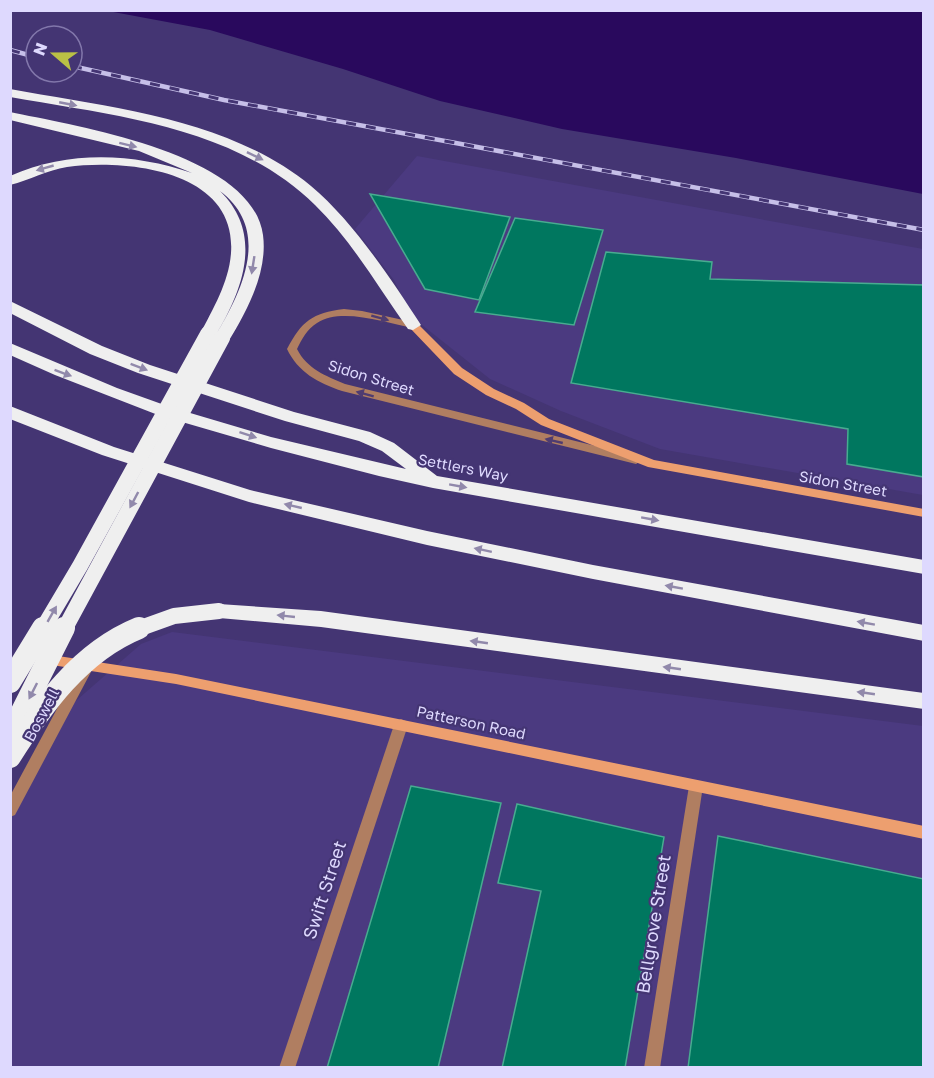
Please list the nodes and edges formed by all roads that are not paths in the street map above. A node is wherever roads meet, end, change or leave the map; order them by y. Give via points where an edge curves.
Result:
1 (10, 93) edge
2 (10, 116) edge
3 (10, 181) edge
4 (10, 306) edge
5 (412, 325) junction
6 (215, 336) junction
7 (10, 348) edge
8 (10, 412) edge
9 (652, 464) junction
10 (433, 482) junction
11 (924, 513) edge
12 (924, 567) edge
13 (924, 633) edge
14 (10, 654) edge
15 (87, 666) junction
16 (10, 682) edge
17 (924, 701) edge
18 (401, 725) junction
19 (10, 735) edge
20 (10, 757) edge
21 (696, 786) junction
22 (10, 811) edge
23 (924, 833) edge
24 (287, 1068) edge
25 (652, 1068) edge

1 -> 5 highway via 186,129 257,156 286,172 332,216
2 -> 6 highway via 151,150 197,168 230,189 251,218 255,248 249,285 240,307
6 -> 3 highway via 236,272 238,238 228,208 204,185 152,165 101,160 44,168
4 -> 10 highway via 96,350 144,369 291,417 364,436 388,447
5 - 9 street, Sidon Street via 438,354 490,392 545,422
9 -> 5 street, Sidon Street via 342,387 312,374 297,361 292,349 305,328 329,314 355,311
16 -> 6 highway, bridge
6 -> 19 highway, bridge
7 -> 10 highway, Settlers Way via 52,369 133,399 264,440
13 -> 8 highway via 582,570 249,496 108,451
9 - 11 street, Sidon Street
10 -> 12 highway, Settlers Way
14 - 15 street, Patterson Road
15 - 18 street, Patterson Road via 176,679
15 - 22 street, Boswell
17 -> 20 highway, bridge via 321,619 219,611 161,619 104,646 63,681
18 - 21 street, Patterson Road
18 - 24 street, Swift Street
21 - 23 street, Patterson Road
21 - 25 street, Bellgrove Street

